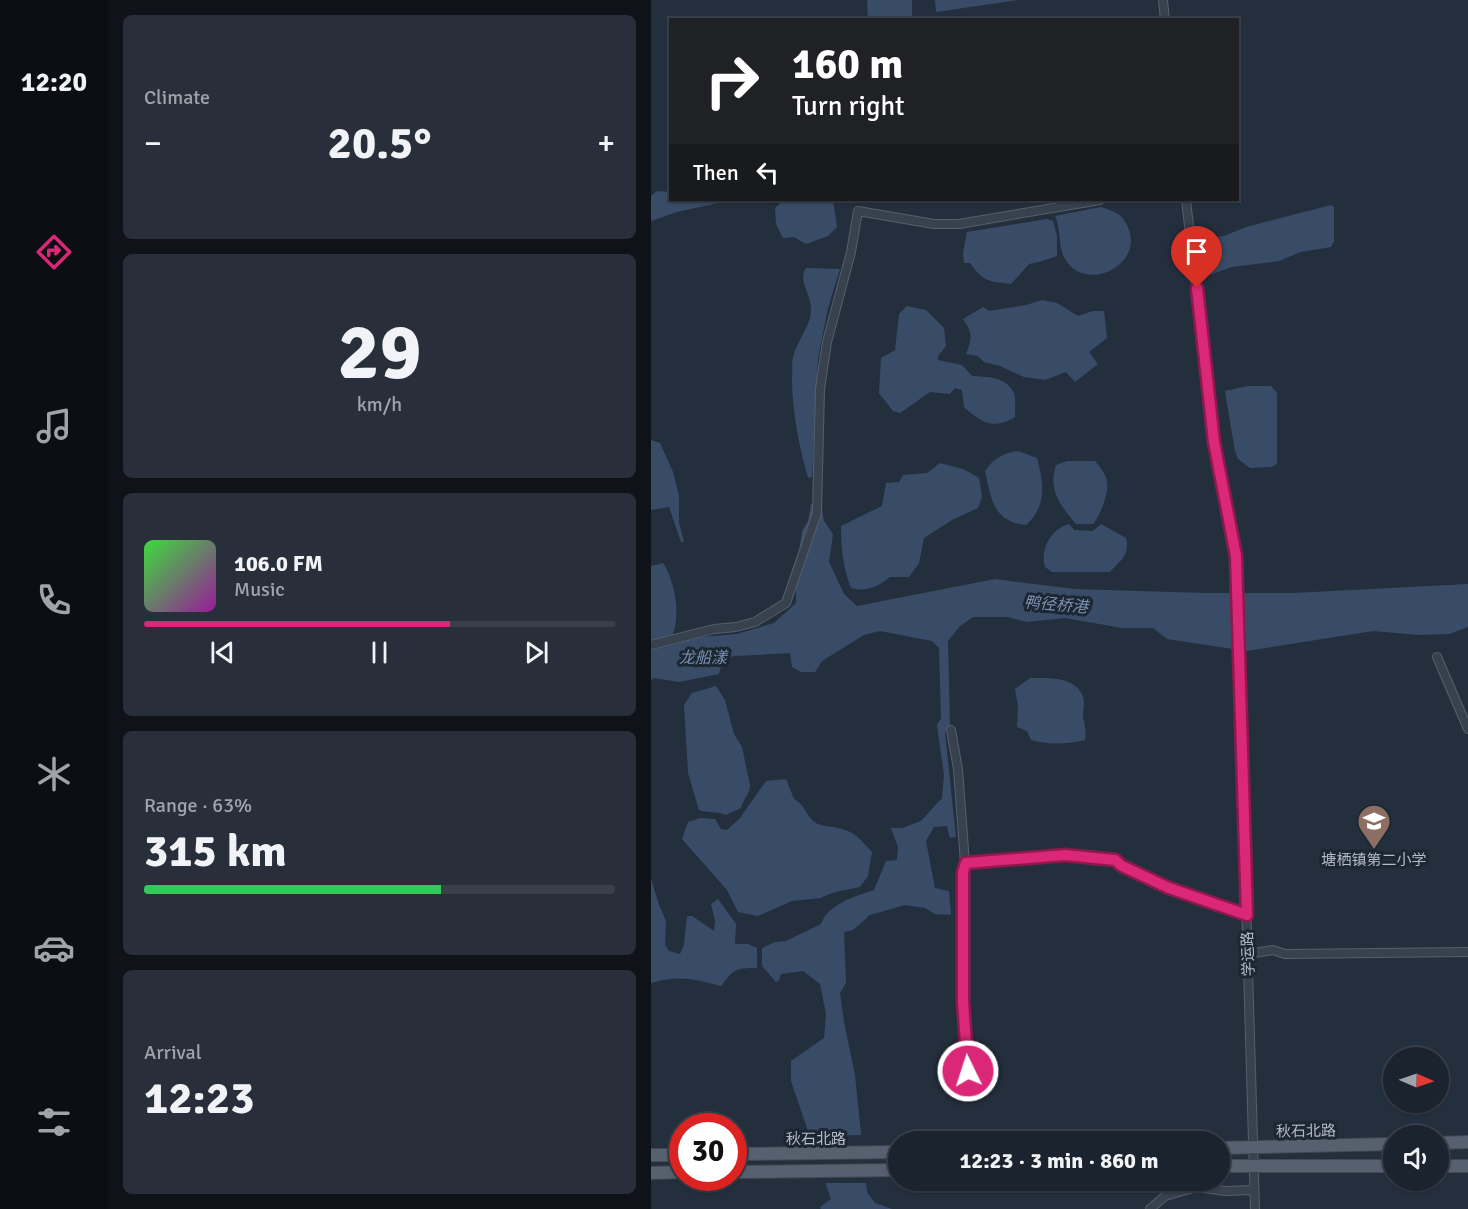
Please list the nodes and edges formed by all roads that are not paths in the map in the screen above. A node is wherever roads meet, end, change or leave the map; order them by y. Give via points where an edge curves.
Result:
1 (1163, 0) edge
2 (1165, 18) edge
3 (1094, 201) edge
4 (1186, 201) edge
5 (651, 645) edge
6 (1437, 657) dead end
7 (1468, 729) edge
8 (951, 730) dead end
9 (966, 863) junction
10 (1247, 915) junction
11 (1468, 952) edge
12 (1248, 954) junction
13 (968, 1071) dead end
14 (1468, 1142) edge
15 (1449, 1143) edge
16 (1383, 1144) edge
17 (1230, 1148) edge
18 (1254, 1148) junction
19 (888, 1152) edge
20 (747, 1154) edge
21 (651, 1155) edge
22 (669, 1155) edge
23 (1230, 1166) edge
24 (1253, 1166) junction
25 (1383, 1166) edge
26 (1449, 1166) edge
27 (1468, 1166) edge
28 (888, 1170) edge
29 (669, 1172) edge
30 (747, 1172) edge
31 (651, 1173) edge
32 (1254, 1190) junction
33 (1150, 1209) edge
34 (1255, 1209) edge

1 - 2 street
3 - 5 street via 959,224 934,224 858,211 820,389 817,513 786,603 755,622
4 - 10 street, 学运路 via 1214,442 1236,556
6 - 7 street
8 - 9 street
9 - 10 street via 1065,855 1115,860 1169,888
9 - 13 street via 963,990
10 - 12 street, 学运路
11 - 12 street via 1285,954 1273,950
12 - 18 street, 学运路
14 - 15 main road
16 - 18 main road, 秋石北路
17 - 18 main road, 秋石北路
18 - 24 street, 学运路
19 - 20 main road, 秋石北路
21 - 22 main road
23 - 24 main road
24 - 25 main road
24 - 32 street, 学运路
26 - 27 main road
28 - 30 main road
29 - 31 main road
32 - 33 street via 1197,1187 1165,1196
32 - 34 street, 学运路

